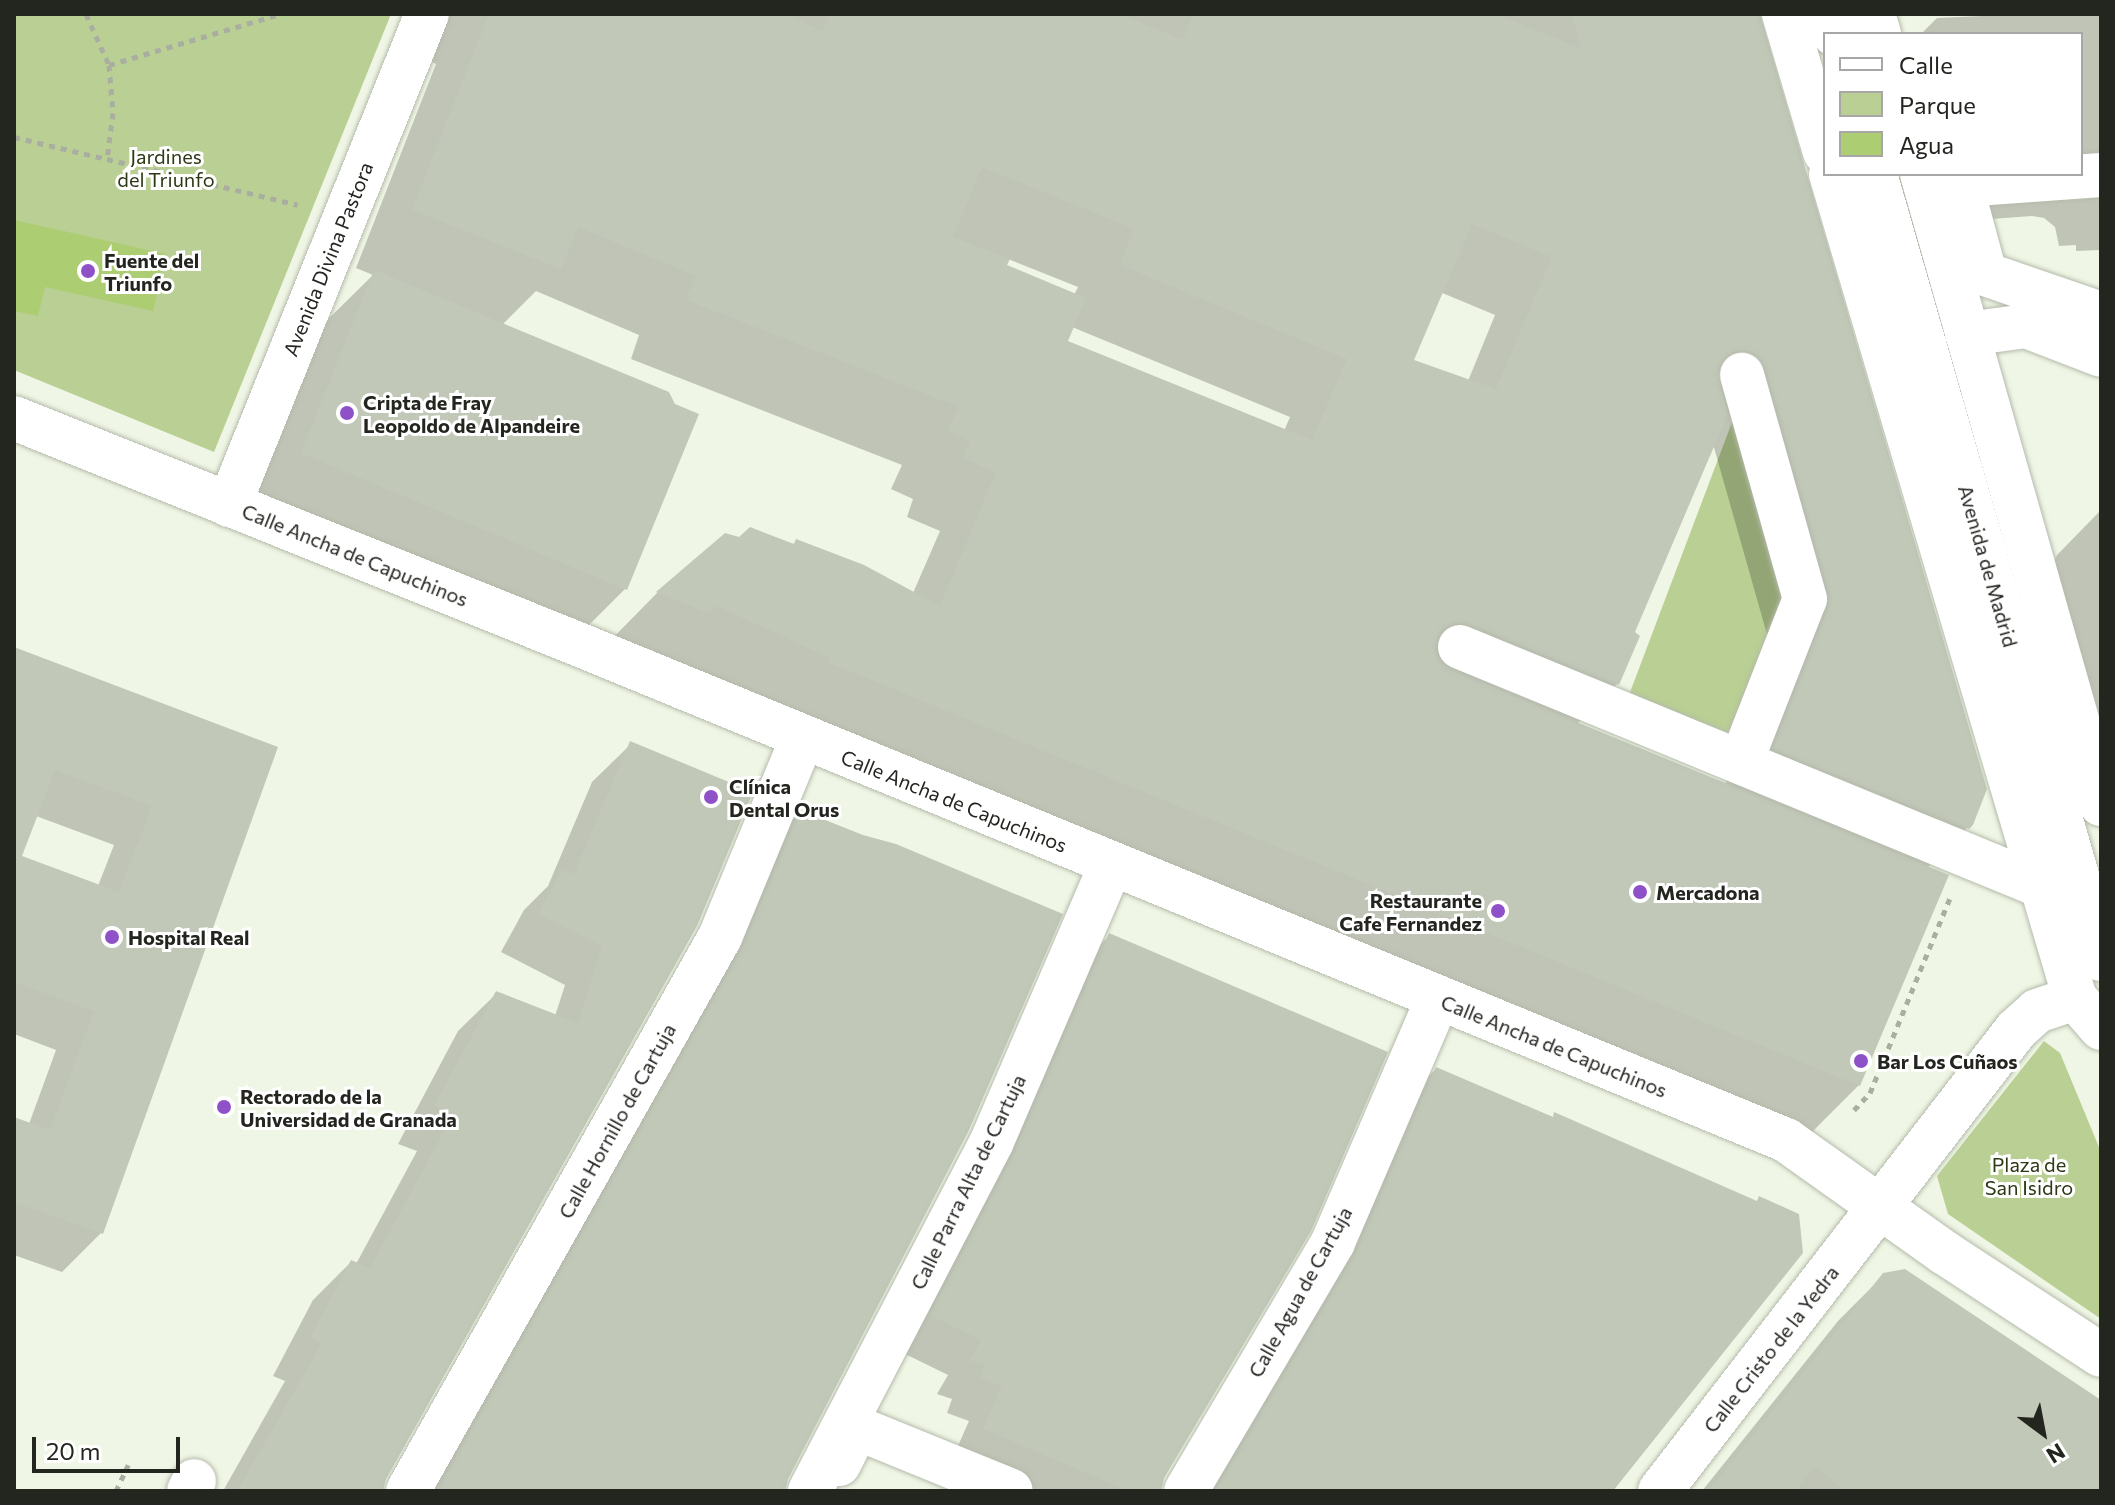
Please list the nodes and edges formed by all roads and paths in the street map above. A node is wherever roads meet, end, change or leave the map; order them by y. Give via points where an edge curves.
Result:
1 (86, 14) edge
2 (280, 14) edge
3 (427, 14) edge
4 (1784, 14) edge
5 (109, 65) junction
6 (14, 137) edge
7 (1823, 145) edge
8 (107, 159) junction
9 (2101, 175) edge
10 (1832, 176) edge
11 (1876, 176) edge
12 (1923, 176) edge
13 (344, 221) junction
14 (2101, 314) edge
15 (1967, 334) junction
16 (2101, 355) edge
17 (1742, 375) dead end
18 (14, 418) edge
19 (229, 505) junction
20 (1460, 647) dead end
21 (802, 739) junction
22 (1741, 762) junction
23 (2101, 804) edge
24 (1967, 855) junction
25 (1111, 865) junction
26 (2044, 887) junction
27 (2101, 959) edge
28 (1438, 998) junction
29 (2088, 1013) edge
30 (1854, 1110) dead end
31 (1882, 1207) junction
32 (2101, 1355) edge
33 (851, 1415) junction
34 (128, 1465) dead end
35 (116, 1491) edge
36 (408, 1491) edge
37 (810, 1491) edge
38 (825, 1491) edge
39 (1011, 1491) edge
40 (1038, 1491) edge
41 (1186, 1491) edge
42 (1660, 1491) edge

1 - 5 path
2 - 5 path
3 - 13 street, Avenida Divina Pastora
4 - 7 street
5 - 8 path via 113,113
6 - 8 path
8 - 13 path
9 - 14 street via 1961,185 1985,274
10 - 26 street, Avenida de Madrid
11 - 27 street, Avenida de Madrid
12 - 15 street
13 - 19 street, Avenida Divina Pastora
15 - 16 street via 2026,326
15 - 23 street
17 - 22 street via 1805,599
18 - 19 street, Calle Ancha de Capuchinos
19 - 21 street, Calle Ancha de Capuchinos
20 - 22 street
21 - 25 street, Calle Ancha de Capuchinos
21 - 36 street, Calle Hornillo de Cartuja via 720,937
22 - 24 street
24 - 26 street
24 - 30 path via 1870,1093
25 - 28 street, Calle Ancha de Capuchinos
25 - 33 street, Calle Parra Alta de Cartuja via 992,1141
26 - 29 street, Avenida de Madrid
28 - 31 street, Calle Ancha de Capuchinos via 1786,1140
28 - 41 street, Calle Agua de Cartuja via 1333,1242
29 - 31 street via 2037,1011 2016,1030
31 - 32 street
31 - 42 street, Calle Cristo de la Yedra
33 - 37 street, Calle Parra Alta de Cartuja
33 - 40 street
34 - 35 path
38 - 39 street via 857,1428

